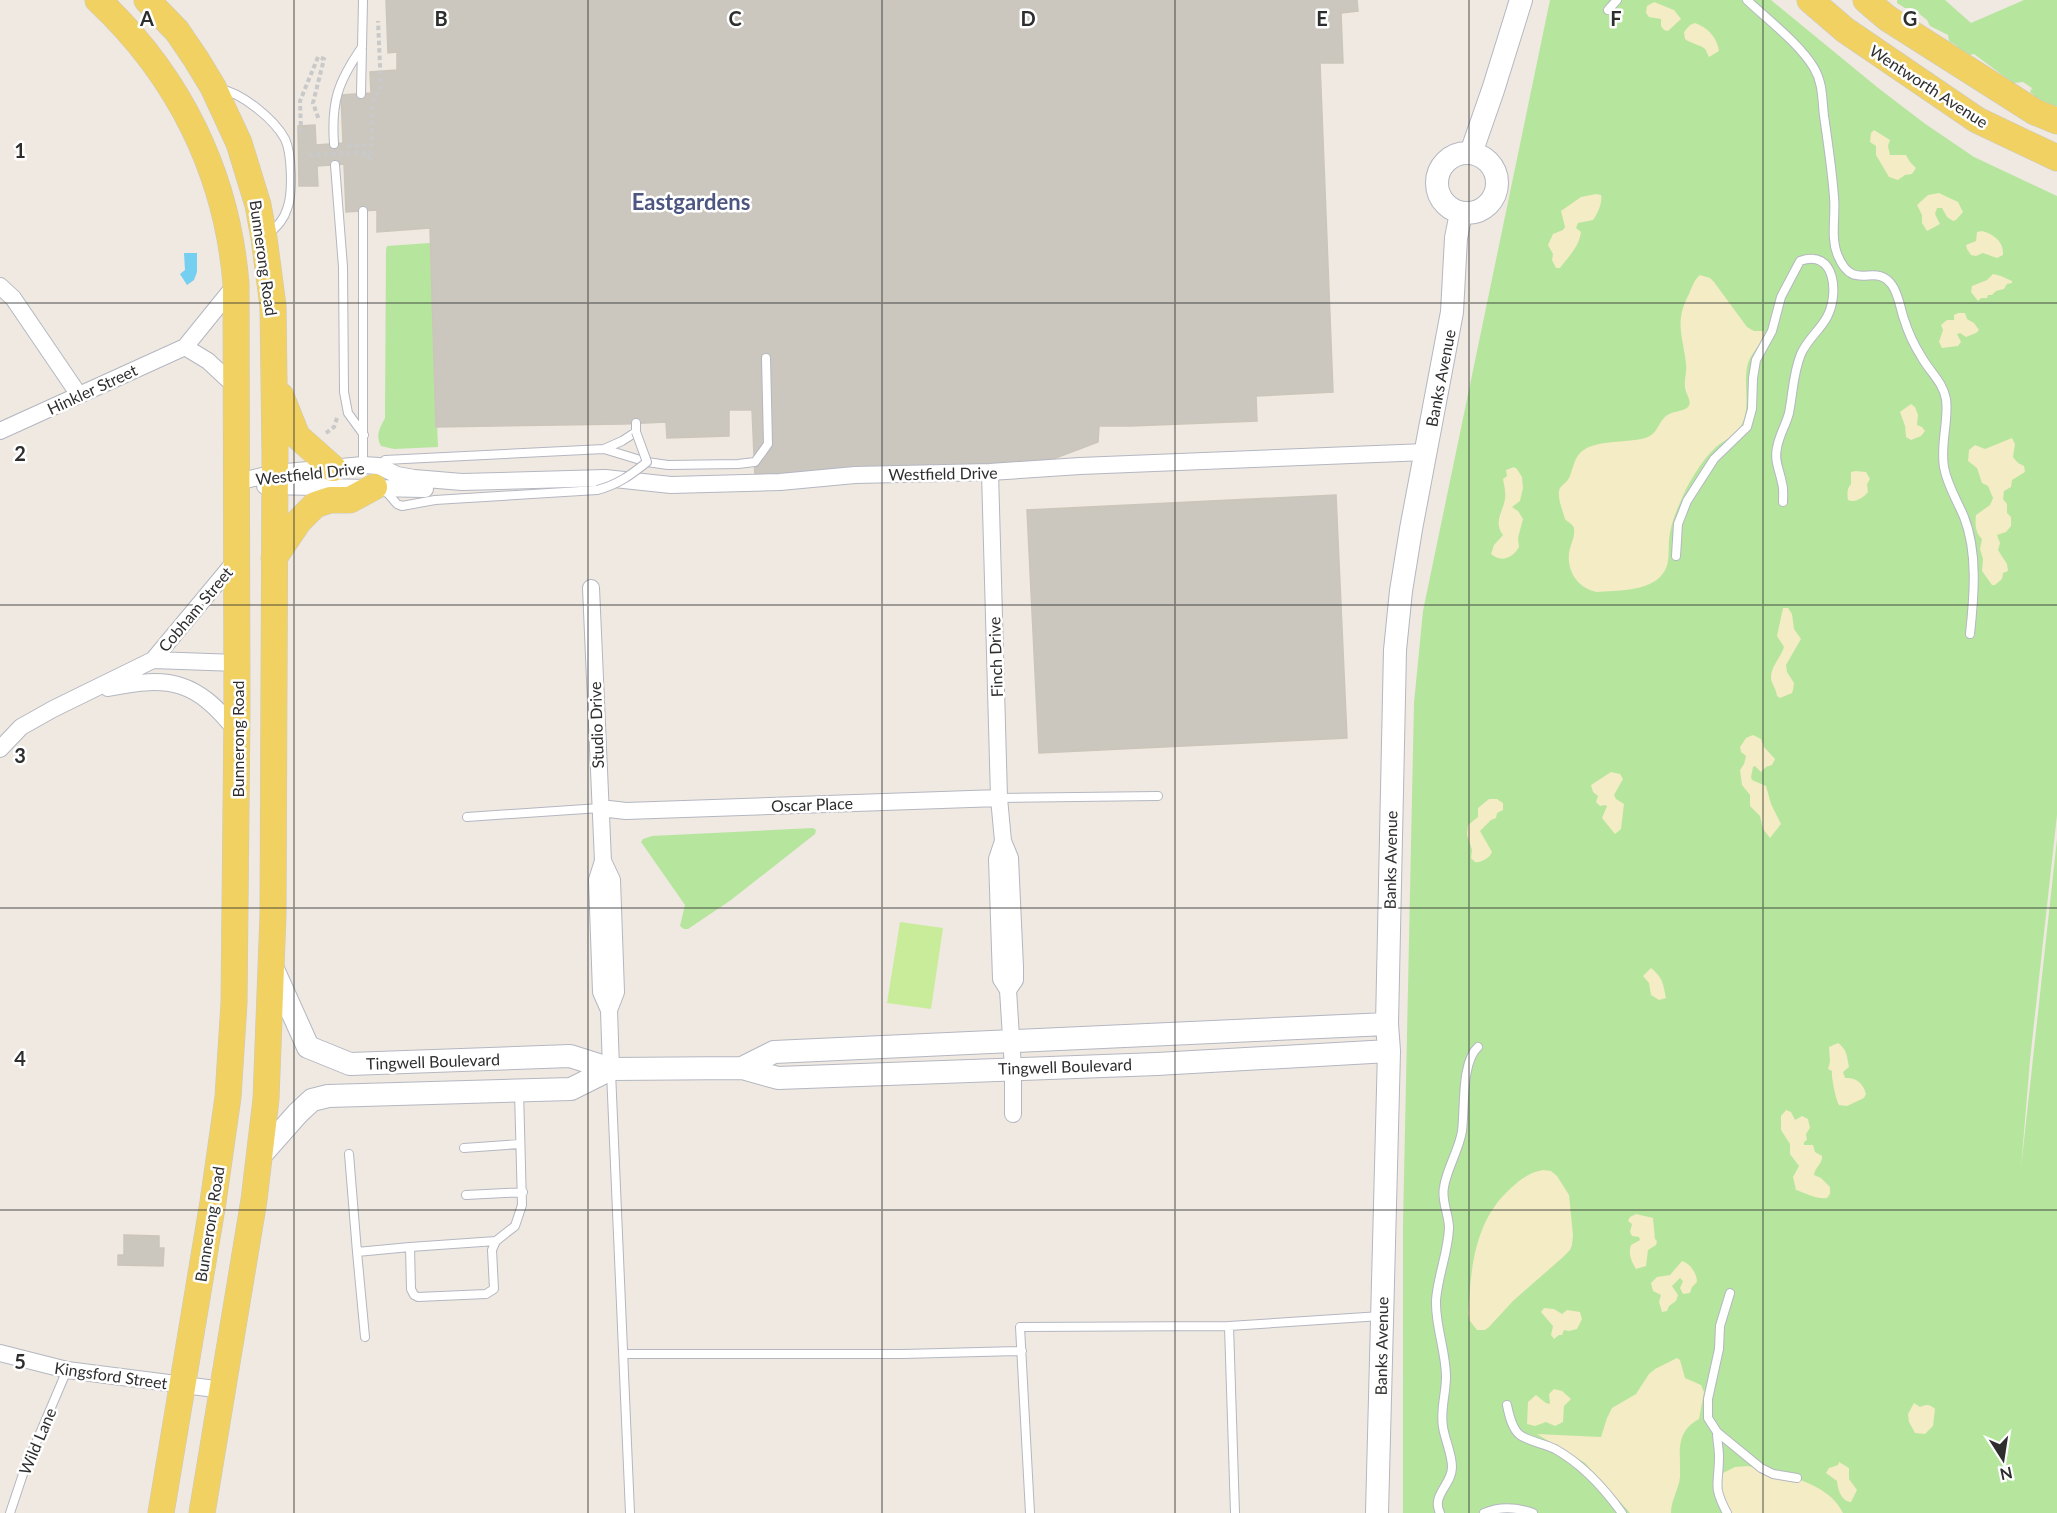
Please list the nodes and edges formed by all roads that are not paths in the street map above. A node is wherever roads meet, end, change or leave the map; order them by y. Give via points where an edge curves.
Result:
1 (147, 0) edge
2 (169, 0) edge
3 (363, 0) edge
4 (1521, 0) edge
5 (1617, 0) edge
6 (1747, 0) edge
7 (1810, 0) edge
8 (1866, 0) edge
9 (102, 2) edge
10 (1608, 10) dead end
11 (177, 31) junction
12 (362, 47) junction
13 (213, 87) junction
14 (361, 94) dead end
15 (2057, 121) edge
16 (334, 144) dead end
17 (1471, 153) junction
18 (2057, 158) edge
19 (335, 165) dead end
20 (363, 211) dead end
21 (1461, 213) junction
22 (264, 238) junction
23 (236, 284) junction
24 (0, 286) edge
25 (185, 346) junction
26 (766, 357) dead end
27 (275, 385) junction
28 (238, 389) junction
29 (80, 395) junction
30 (0, 431) edge
31 (364, 435) junction
32 (604, 449) junction
33 (1426, 452) junction
34 (647, 462) junction
35 (333, 468) junction
36 (990, 472) junction
37 (374, 476) junction
38 (275, 480) junction
39 (237, 482) junction
40 (1783, 502) dead end
41 (1676, 556) dead end
42 (237, 558) junction
43 (274, 558) junction
44 (591, 588) dead end
45 (1970, 634) dead end
46 (153, 660) junction
47 (237, 663) junction
48 (87, 692) junction
49 (237, 733) junction
50 (0, 749) edge
51 (1158, 796) dead end
52 (999, 798) junction
53 (600, 808) junction
54 (467, 817) dead end
55 (272, 967) junction
56 (1387, 1024) junction
57 (1011, 1041) junction
58 (1478, 1047) dead end
59 (1389, 1051) junction
60 (742, 1068) junction
61 (1013, 1068) junction
62 (611, 1069) junction
63 (519, 1091) junction
64 (1013, 1114) dead end
65 (520, 1144) junction
66 (464, 1148) dead end
67 (350, 1154) dead end
68 (259, 1157) junction
69 (523, 1192) junction
70 (466, 1195) dead end
71 (496, 1241) junction
72 (410, 1247) junction
73 (357, 1252) junction
74 (1730, 1293) dead end
75 (1381, 1316) junction
76 (1229, 1326) junction
77 (364, 1337) dead end
78 (1022, 1351) junction
79 (0, 1353) edge
80 (623, 1354) junction
81 (67, 1370) junction
82 (181, 1385) junction
83 (223, 1390) junction
84 (1507, 1406) dead end
85 (1717, 1432) junction
86 (1797, 1478) dead end
87 (10, 1513) edge
88 (161, 1513) edge
89 (202, 1513) edge
90 (630, 1513) edge
91 (1030, 1513) edge
92 (1235, 1513) edge
93 (1377, 1513) edge
94 (1440, 1513) edge
95 (1484, 1513) edge
96 (1533, 1513) edge
97 (1622, 1513) edge
98 (1727, 1513) edge

1 - 11 main road, Bunnerong Road
2 - 11 main road
3 - 12 lane
4 - 17 street
5 - 10 lane
6 - 45 lane via 1796,47 1819,78 1832,171 1836,253 1847,272 1884,277 1891,283 1921,356 1944,391 1942,459 1968,530 1973,570
7 - 18 main road, Wentworth Avenue via 1845,30 1977,120
8 - 15 main road, Wentworth Avenue via 1887,18
9 - 23 main road, Bunnerong Road via 155,63 194,129 224,209
11 - 13 main road, Bunnerong Road
12 - 14 lane
12 - 16 lane via 346,70 335,98
13 - 22 main road, Bunnerong Road via 250,175
13 - 22 lane via 250,103 285,140 290,201 282,221
17 - 21 street via 1447,161 1439,171 1437,183 1444,204
17 - 21 street via 1493,167 1496,192 1486,207 1470,214
19 - 31 lane via 344,267 344,392 348,413
20 - 31 lane
21 - 33 street, Banks Avenue via 1452,312
22 - 27 main road, Bunnerong Road via 273,306
23 - 25 street, Hinkler Street
23 - 28 main road, Bunnerong Road
24 - 29 street
25 - 28 street
25 - 29 street, Hinkler Street
26 - 34 lane via 768,444 755,462
27 - 35 main road via 297,436
27 - 38 main road, Bunnerong Road
28 - 39 main road, Bunnerong Road
29 - 30 street, Hinkler Street
31 - 37 lane
32 - 34 lane
32 - 34 lane, bridge via 622,441 636,427
32 - 37 lane via 385,460
33 - 36 street, Westfield Drive
33 - 56 street, Banks Avenue via 1395,650
34 - 37 lane, bridge via 625,479 597,490 435,500 402,506
35 - 37 street, Westfield Drive
35 - 38 street, Westfield Drive
36 - 37 street, Westfield Drive via 681,485 605,478 462,482 426,489
36 - 52 street, Finch Drive
37 - 38 street, Westfield Drive
37 - 43 main road via 351,500 315,505 299,520
38 - 39 street, Westfield Drive
38 - 43 main road, Bunnerong Road
39 - 42 main road, Bunnerong Road
40 - 41 lane via 1776,454 1795,375 1804,349 1831,309 1831,272 1814,257 1800,261 1781,297 1772,331 1755,366 1748,427 1714,459 1687,501 1678,524
42 - 46 street, Cobham Street
42 - 47 main road, Bunnerong Road
43 - 55 main road, Bunnerong Road
44 - 53 street, Studio Drive
46 - 47 street, Cobham Street
46 - 48 street, Cobham Street
47 - 49 main road, Bunnerong Road
48 - 49 street, Cobham Street via 153,681 179,684 220,710
48 - 50 street, Cobham Street via 21,727
49 - 82 main road, Bunnerong Road via 234,1003 228,1097
51 - 52 lane, Oscar Place
52 - 53 street, Oscar Place via 626,811
52 - 57 street, Finch Drive via 1003,841 1011,858 1015,966 1015,980 1008,990
53 - 54 lane, Oscar Place
53 - 62 street, Studio Drive via 603,861 612,880 616,992 609,1010
55 - 62 street, Tingwell Boulevard via 308,1047 350,1064 570,1056
55 - 68 main road, Bunnerong Road via 266,1099
56 - 57 street, Tingwell Boulevard
56 - 59 street, Banks Avenue
57 - 60 street, Tingwell Boulevard via 774,1052
57 - 61 street, Finch Drive
58 - 94 lane via 1466,1080 1460,1141 1443,1190 1449,1228 1436,1300 1446,1376 1443,1428 1452,1468 1438,1498
59 - 61 street, Tingwell Boulevard
59 - 75 street, Banks Avenue
60 - 61 street, Tingwell Boulevard via 778,1078
60 - 62 street, Tingwell Boulevard
61 - 64 street, Finch Drive
62 - 63 street, Tingwell Boulevard via 572,1089
62 - 80 lane
63 - 65 lane
63 - 68 street, Tingwell Boulevard via 320,1098 298,1113
65 - 66 lane
65 - 69 lane
67 - 73 lane
68 - 83 main road, Bunnerong Road
69 - 70 lane
69 - 71 lane via 514,1226
71 - 72 lane
71 - 72 lane via 492,1250 494,1289 477,1295 414,1295
72 - 73 lane
73 - 77 lane
74 - 85 lane via 1720,1326 1707,1407 1708,1418
75 - 76 lane
75 - 93 street, Banks Avenue
76 - 78 lane via 1020,1327
76 - 92 lane
78 - 80 lane
78 - 91 lane
79 - 81 street, Kingsford Street
80 - 90 lane
81 - 82 street, Kingsford Street
81 - 87 lane, Wild Lane
82 - 83 street, Kingsford Street
82 - 88 main road, Bunnerong Road
83 - 89 main road, Bunnerong Road
84 - 97 lane via 1521,1436 1549,1446 1582,1467
85 - 86 lane via 1765,1471
85 - 98 lane via 1717,1495
95 - 96 lane via 1509,1508

